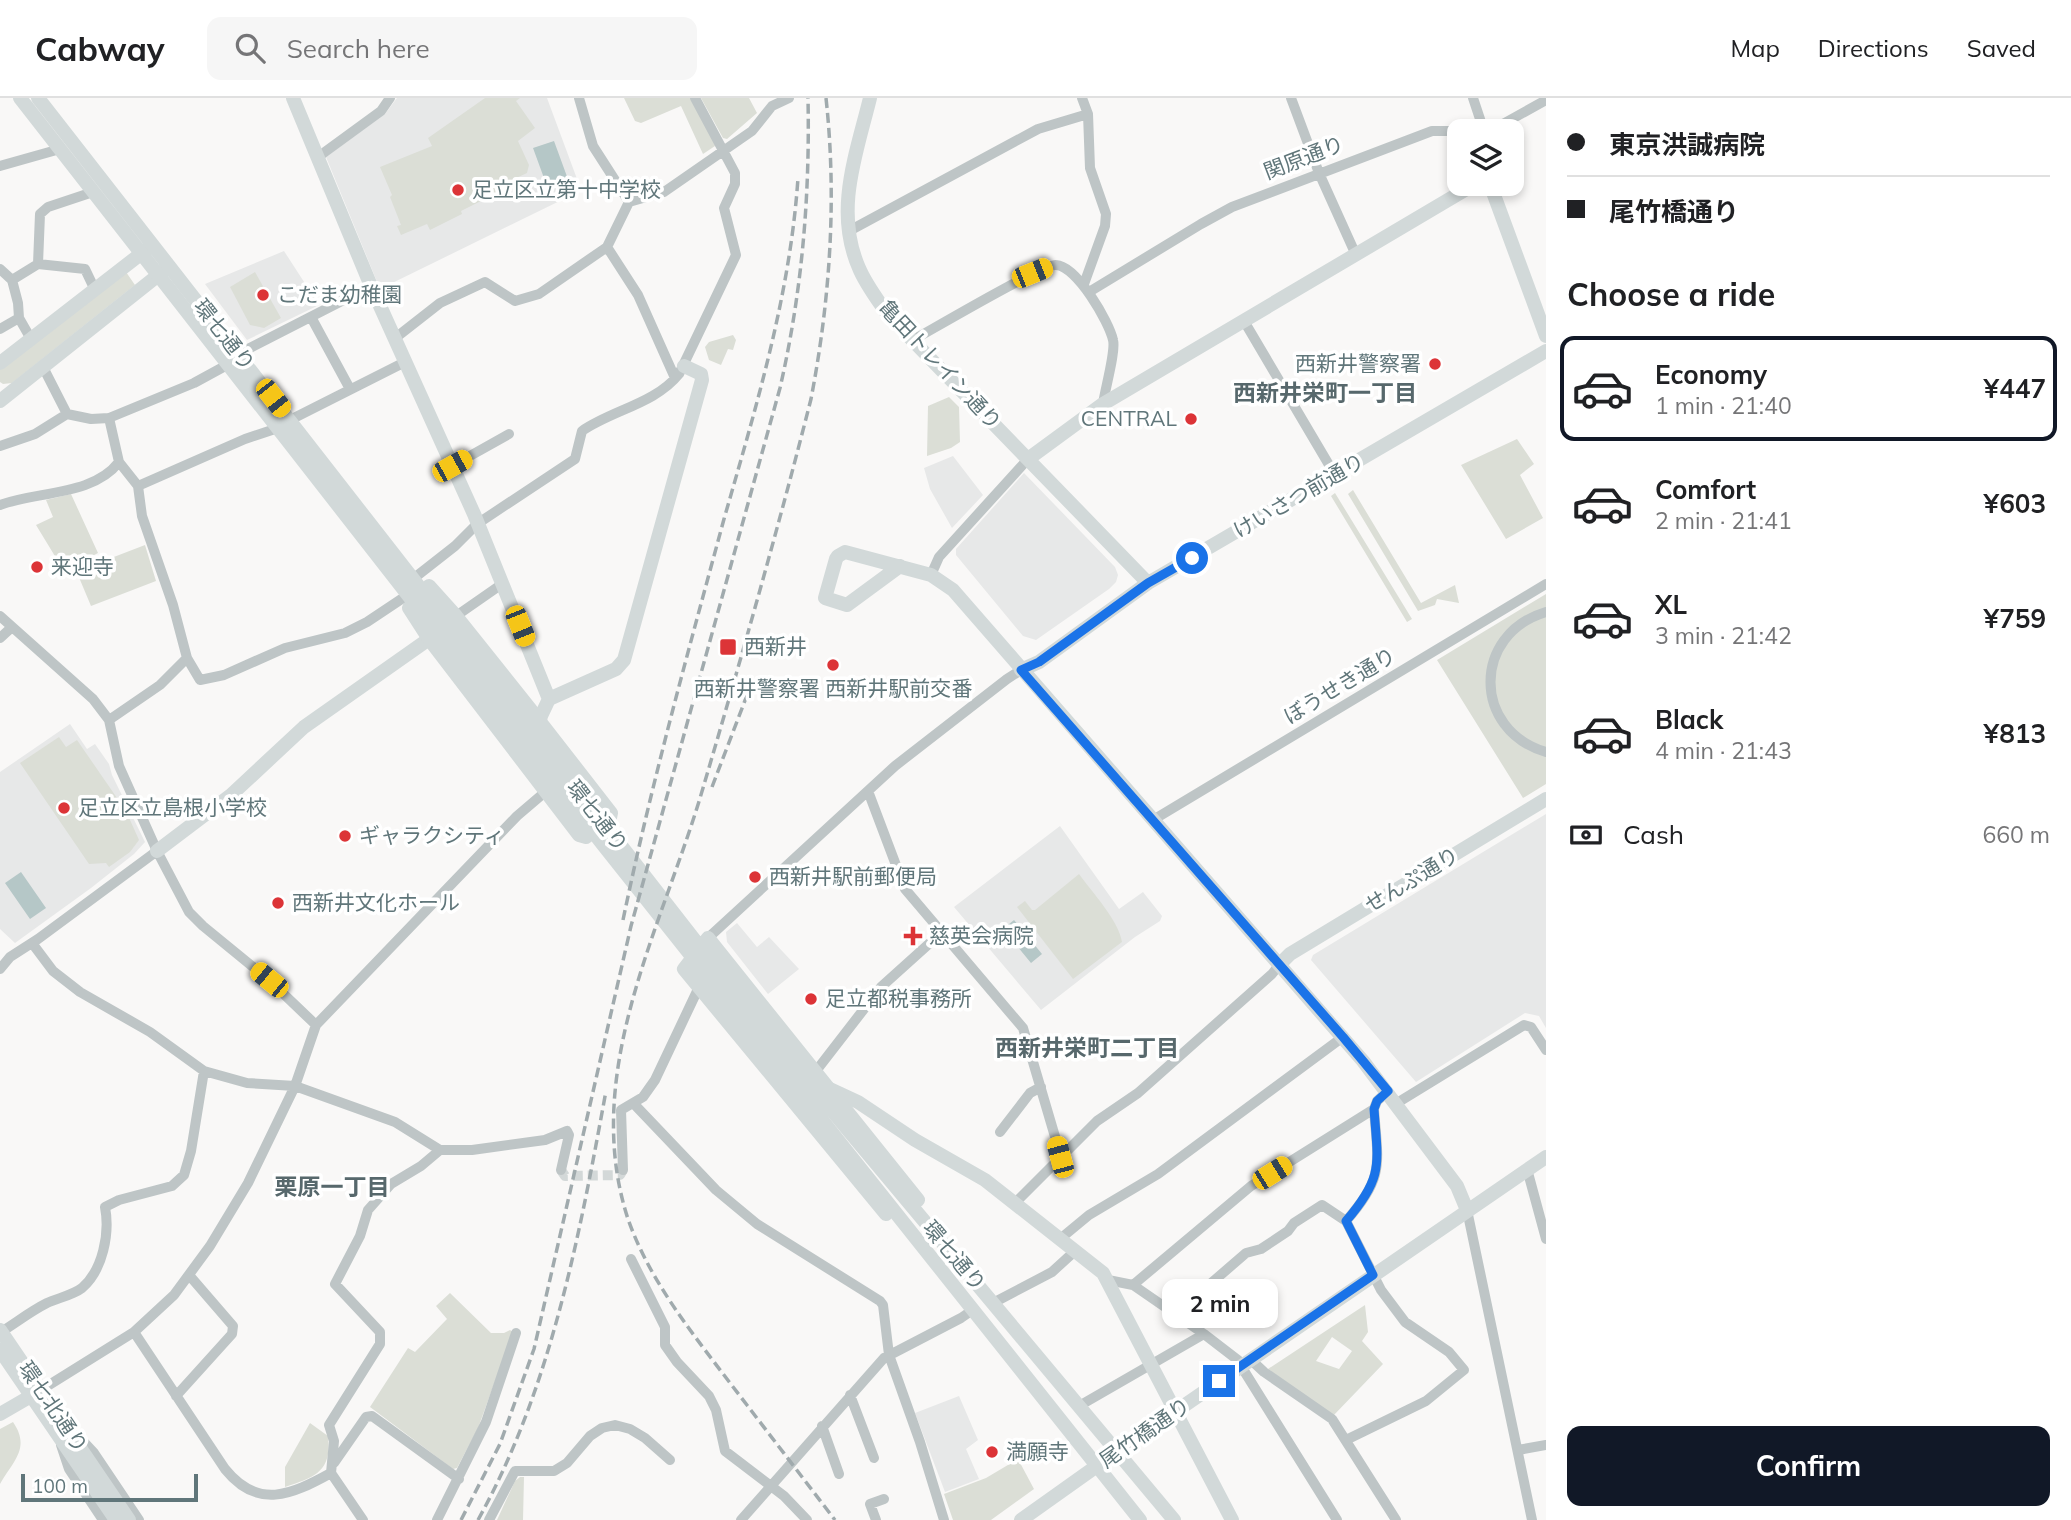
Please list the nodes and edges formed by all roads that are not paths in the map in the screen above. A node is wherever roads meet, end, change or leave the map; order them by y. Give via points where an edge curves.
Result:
1 (20, 98) edge
2 (38, 98) edge
3 (293, 98) edge
4 (390, 98) edge
5 (579, 98) edge
6 (695, 98) edge
7 (789, 98) edge
8 (870, 98) edge
9 (1082, 98) edge
10 (1291, 98) edge
11 (1474, 98) edge
12 (1546, 100) edge
13 (1088, 114) junction
14 (1480, 119) edge
15 (1512, 119) edge
16 (1447, 131) edge
17 (60, 149) junction
18 (724, 149) junction
19 (318, 157) junction
20 (0, 166) edge
21 (1320, 173) junction
22 (93, 192) junction
23 (1455, 196) edge
24 (1494, 196) edge
25 (629, 202) junction
26 (849, 231) junction
27 (153, 244) junction
28 (607, 247) junction
29 (140, 254) junction
30 (1356, 255) junction
31 (38, 264) junction
32 (170, 266) junction
33 (0, 269) edge
34 (158, 276) junction
35 (12, 280) junction
36 (371, 286) junction
37 (1087, 288) junction
38 (94, 290) junction
39 (311, 317) junction
40 (19, 318) junction
41 (1244, 321) junction
42 (0, 329) edge
43 (1546, 336) edge
44 (31, 339) junction
45 (394, 339) junction
46 (913, 340) junction
47 (1546, 351) edge
48 (238, 354) junction
49 (405, 362) junction
50 (0, 363) edge
51 (227, 365) junction
52 (684, 366) junction
53 (43, 367) junction
54 (676, 379) junction
55 (350, 389) junction
56 (4, 394) edge
57 (1103, 404) junction
58 (67, 414) junction
59 (109, 418) junction
60 (284, 424) junction
61 (509, 434) dead end
62 (0, 446) edge
63 (1028, 459) junction
64 (119, 461) junction
65 (452, 466) junction
66 (1335, 475) junction
67 (138, 486) junction
68 (0, 505) edge
69 (478, 524) junction
70 (900, 566) junction
71 (396, 568) junction
72 (418, 575) junction
73 (931, 575) junction
74 (1148, 583) junction
75 (502, 584) junction
76 (1546, 584) edge
77 (403, 598) junction
78 (1546, 612) edge
79 (0, 616) edge
80 (456, 616) junction
81 (12, 626) junction
82 (0, 638) edge
83 (429, 639) junction
84 (187, 658) junction
85 (1021, 670) junction
86 (549, 699) junction
87 (540, 718) junction
88 (109, 720) junction
89 (1546, 752) edge
90 (576, 768) junction
91 (868, 790) junction
92 (546, 791) junction
93 (1546, 799) edge
94 (1153, 820) junction
95 (157, 850) junction
96 (941, 933) junction
97 (708, 938) junction
98 (32, 943) junction
99 (1280, 964) junction
100 (0, 968) edge
101 (699, 988) junction
102 (316, 1025) junction
103 (1343, 1037) junction
104 (1546, 1050) edge
105 (204, 1071) junction
106 (816, 1071) junction
107 (295, 1086) junction
108 (1041, 1087) junction
109 (830, 1089) junction
110 (1392, 1097) junction
111 (634, 1104) junction
112 (1374, 1109) junction
113 (1000, 1132) dead end
114 (844, 1135) junction
115 (440, 1150) junction
116 (1060, 1157) junction
117 (1546, 1157) edge
118 (561, 1170) dead end
119 (623, 1170) dead end
120 (1527, 1170) junction
121 (1016, 1203) junction
122 (1467, 1210) junction
123 (1346, 1221) junction
124 (1060, 1238) junction
125 (1546, 1238) edge
126 (1076, 1251) junction
127 (631, 1259) dead end
128 (967, 1271) junction
129 (189, 1275) junction
130 (1373, 1275) junction
131 (1108, 1280) junction
132 (1133, 1284) junction
133 (960, 1291) junction
134 (993, 1303) junction
135 (974, 1309) junction
136 (1179, 1316) junction
137 (1, 1331) edge
138 (134, 1332) junction
139 (516, 1333) dead end
140 (1204, 1335) junction
141 (0, 1350) edge
142 (889, 1354) junction
143 (1245, 1363) junction
144 (1152, 1365) junction
145 (36, 1393) junction
146 (850, 1395) junction
147 (176, 1396) junction
148 (1079, 1406) junction
149 (1176, 1411) junction
150 (0, 1414) edge
151 (822, 1426) junction
152 (63, 1432) junction
153 (1346, 1440) junction
154 (1546, 1445) edge
155 (1518, 1450) junction
156 (1118, 1451) junction
157 (874, 1458) dead end
158 (670, 1460) dead end
159 (1096, 1467) junction
160 (331, 1470) junction
161 (839, 1474) dead end
162 (458, 1479) junction
163 (770, 1485) junction
164 (884, 1499) dead end
165 (103, 1520) edge
166 (116, 1520) edge
167 (129, 1520) edge
168 (139, 1520) edge
169 (363, 1520) edge
170 (437, 1520) edge
171 (489, 1520) edge
172 (741, 1520) edge
173 (807, 1520) edge
174 (876, 1520) edge
175 (944, 1520) edge
176 (1021, 1520) edge
177 (1140, 1520) edge
178 (1174, 1520) edge
179 (1232, 1520) edge
180 (1337, 1520) edge
181 (1396, 1520) edge
182 (1532, 1520) edge

1 - 17 street, 環七通り
2 - 27 street, 環七通り
3 - 19 street
4 - 19 street via 381,111
5 - 25 street via 593,146
6 - 18 street
7 - 18 street via 772,106 752,131
8 - 26 street, 亀田トレイン通り via 848,184
9 - 13 street
10 - 21 street
11 - 14 street
12 - 15 street
13 - 26 street via 1028,134
13 - 37 street via 1090,168 1106,214
16 - 21 street, 関原通り via 1432,131
17 - 20 street
17 - 22 street, 環七通り
18 - 25 street via 664,192
18 - 52 street via 734,173 735,184 724,208 736,255
19 - 36 street
21 - 30 street
21 - 37 street, 関原通り via 1232,207
22 - 29 street, 環七通り
22 - 31 street via 40,214
23 - 30 street
24 - 43 street
25 - 28 street
26 - 46 street, 亀田トレイン通り via 858,267 869,287
27 - 29 street
27 - 32 street, 環七通り
28 - 45 street via 539,294 515,301 485,282 440,303
28 - 54 street via 638,295
29 - 34 street, 環七通り
29 - 38 street
30 - 41 street
31 - 35 street
31 - 38 street via 85,269
32 - 34 street
32 - 48 street, 環七通り
33 - 35 street
34 - 51 street, 環七通り
34 - 53 street
35 - 40 street
36 - 39 street
36 - 45 street
37 - 46 street via 1062,267 1048,267
37 - 57 street via 1114,341
38 - 44 street
39 - 48 street
39 - 55 street
40 - 42 street
40 - 44 street
41 - 57 street
41 - 66 street
44 - 50 street
45 - 49 street
46 - 63 street, 亀田トレイン通り
47 - 66 street, けいさつ前通り
48 - 60 street, 環七通り
49 - 55 street
49 - 65 street
51 - 59 street
51 - 60 street, 環七通り
52 - 54 street
52 - 86 street via 701,374 702,380 622,664
53 - 56 street
53 - 58 street
54 - 69 street via 582,431 575,459
55 - 60 street
57 - 63 street
58 - 59 street
58 - 62 street via 35,435
59 - 64 street
60 - 67 street
60 - 71 street, 環七通り
61 - 65 street
63 - 73 street via 939,557
63 - 74 street, 亀田トレイン通り
64 - 67 street
64 - 68 street via 91,481
65 - 69 street
66 - 74 street, けいさつ前通り
67 - 84 street via 142,516
69 - 72 street
69 - 75 street
70 - 70 street via 847,605 825,598 842,553
70 - 73 street
71 - 72 street
71 - 77 street
71 - 114 street, 環七通り
72 - 80 street
73 - 85 street via 953,590
74 - 85 street, けいさつ前通り via 1039,662
75 - 80 street
75 - 86 street
76 - 94 street, ぼうせき通り
77 - 83 street
77 - 84 street via 345,633 285,648 224,675 200,680
78 - 89 street via 1522,622 1502,642 1490,683 1503,723 1528,746
79 - 81 street
80 - 87 street
81 - 82 street
81 - 88 street via 93,699
83 - 92 street
83 - 95 street via 304,727 231,795
84 - 88 street via 160,685
85 - 91 street
85 - 94 street
86 - 87 street
87 - 90 street
88 - 95 street via 119,766
90 - 92 street
90 - 92 street via 611,815 586,837 579,835
91 - 96 street via 904,888
91 - 97 street
92 - 102 street
93 - 99 street, せんぷ通り
94 - 99 street
95 - 98 street
95 - 102 street via 189,912
96 - 106 street via 881,987
96 - 108 street via 1024,1028
97 - 101 street via 684,969
97 - 106 street
98 - 100 street
98 - 105 street via 53,971 80,992 150,1032
99 - 103 street
99 - 116 street via 1151,1082 1097,1121
101 - 111 street via 655,1080
101 - 133 street via 926,1261
102 - 107 street
103 - 110 street
103 - 124 street via 1158,1174
104 - 110 street via 1531,1027 1524,1025
105 - 107 street via 247,1083
105 - 137 street via 184,1175 172,1186 105,1207 100,1262 81,1289
106 - 109 street
107 - 115 street via 395,1122
107 - 129 street via 228,1218
108 - 113 street via 1030,1093
108 - 116 street
109 - 121 street via 858,1102
109 - 128 street via 905,1181
110 - 112 street via 1377,1101
110 - 122 street via 1457,1186
111 - 119 street via 621,1110
111 - 142 street via 716,1190 757,1224 880,1301
112 - 123 street via 1378,1166 1374,1182
112 - 132 street via 1251,1186
114 - 128 street, 環七通り
114 - 133 street, 環七通り
115 - 118 street via 545,1140 566,1131
115 - 160 street via 391,1184 368,1210 335,1284 380,1332 380,1344 329,1425 334,1441
116 - 121 street
117 - 120 street, 尾竹橋通り
120 - 122 street, 尾竹橋通り
120 - 125 street
121 - 124 street
122 - 130 street, 尾竹橋通り
122 - 155 street
123 - 130 street
123 - 136 street via 1322,1205 1261,1249 1246,1253
124 - 126 street
126 - 131 street
126 - 134 street via 1052,1272
127 - 163 street via 665,1327 665,1345 712,1403 725,1451
128 - 134 street, 環七通り
129 - 138 street
129 - 147 street via 233,1326 232,1334
130 - 143 street, 尾竹橋通り
130 - 153 street via 1405,1322 1449,1352 1464,1370 1426,1401
131 - 132 street
131 - 144 street
132 - 136 street
133 - 135 street, 環七通り
134 - 148 street, 環七通り
135 - 142 street
135 - 159 street, 環七通り
136 - 140 street
137 - 145 street, 環七北通り
138 - 145 street
138 - 147 street
139 - 162 street via 486,1422
140 - 143 street
140 - 144 street
141 - 145 street, 環七北通り
142 - 146 street
142 - 175 street
143 - 149 street, 尾竹橋通り
143 - 153 street via 1332,1419
143 - 180 street
144 - 148 street
144 - 149 street
145 - 150 street
145 - 152 street, 環七北通り
146 - 151 street
146 - 157 street
147 - 160 street via 225,1469 247,1489 265,1495 286,1494
148 - 156 street, 環七通り
149 - 156 street, 尾竹橋通り
149 - 179 street
151 - 161 street
151 - 163 street
152 - 165 street via 69,1469
152 - 166 street, 環七北通り
152 - 167 street, 環七北通り
152 - 168 street via 94,1453
153 - 181 street
154 - 155 street
155 - 182 street
156 - 159 street, 尾竹橋通り
156 - 178 street, 環七通り
158 - 171 street via 630,1429 602,1428 554,1471 515,1471
159 - 176 street, 尾竹橋通り
159 - 177 street, 環七通り
160 - 162 street via 366,1417 372,1416
160 - 169 street
162 - 170 street
163 - 172 street
163 - 173 street
164 - 174 street via 870,1504

